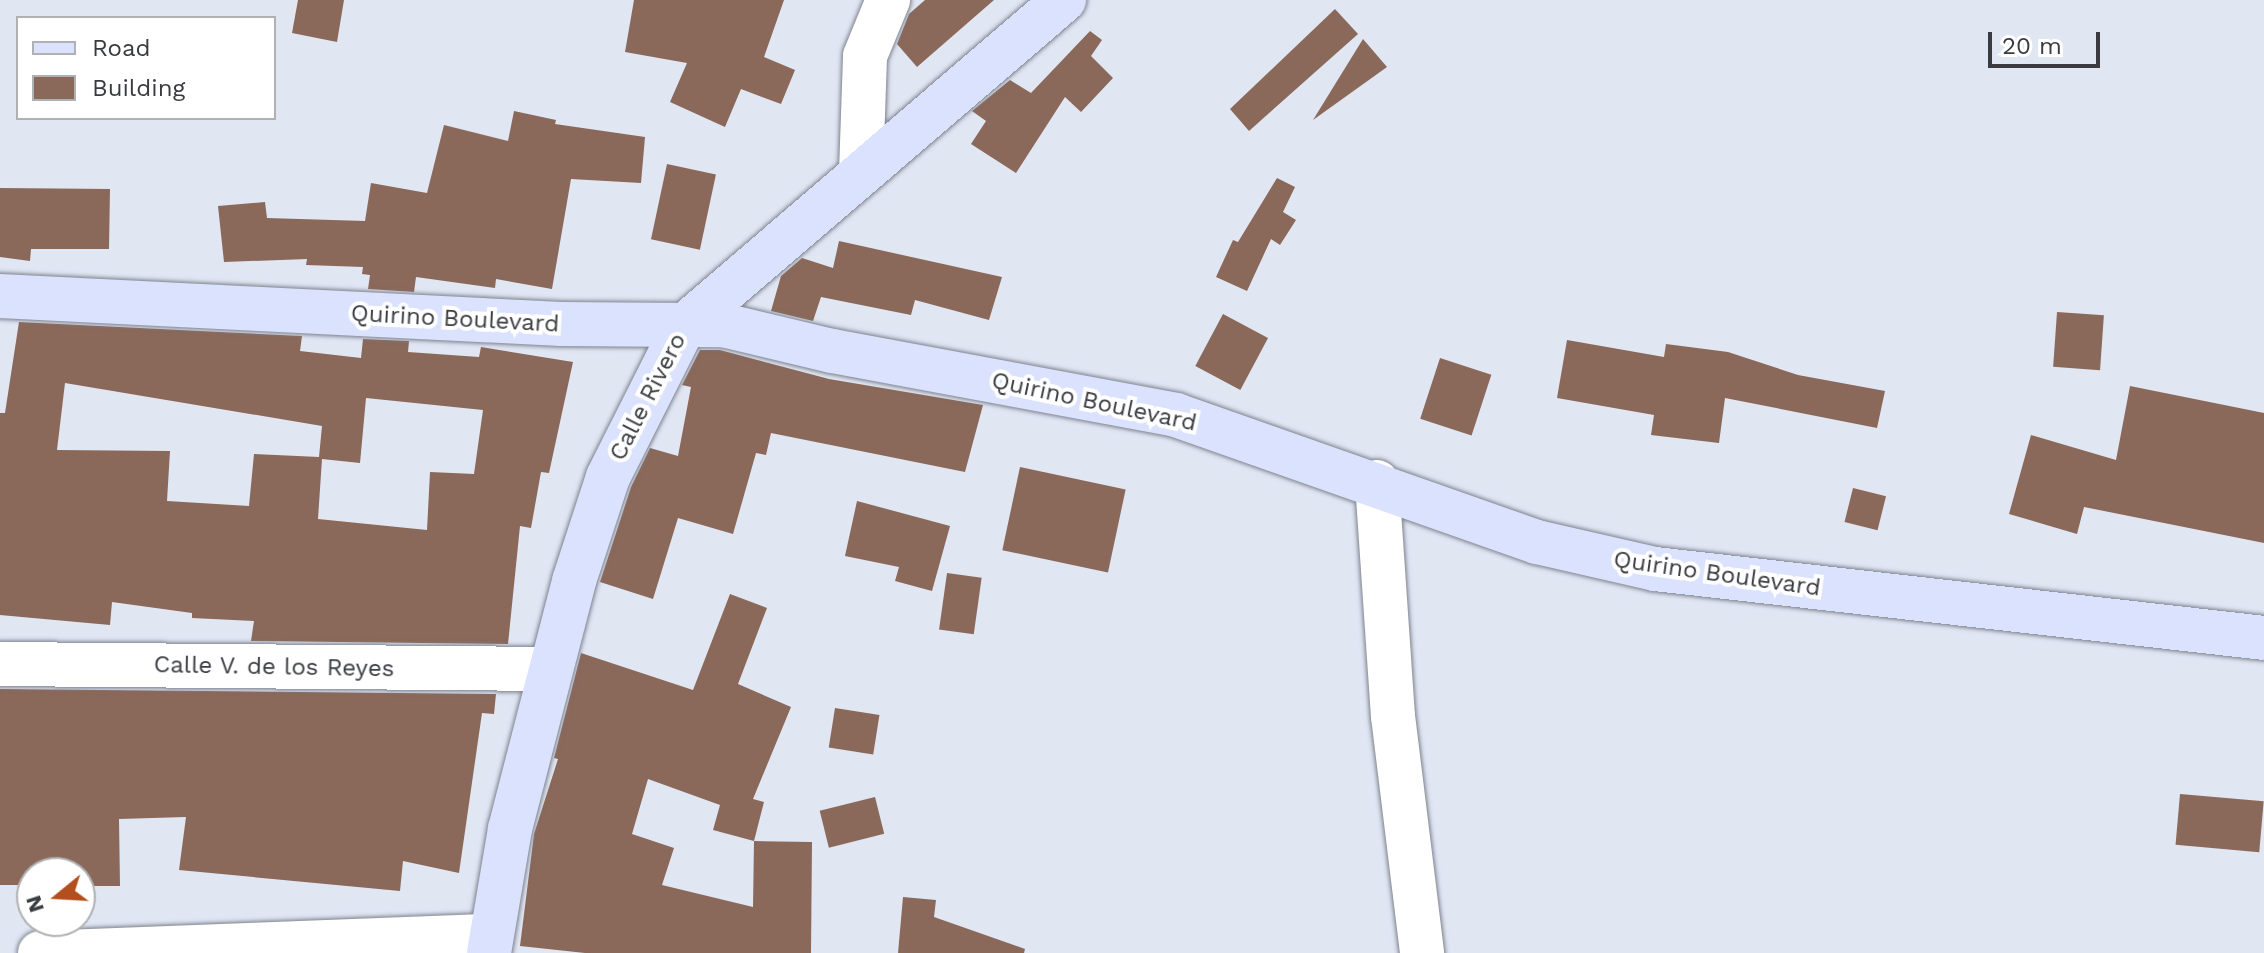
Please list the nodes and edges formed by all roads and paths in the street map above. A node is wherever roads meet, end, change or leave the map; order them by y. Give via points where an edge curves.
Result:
1 (888, 0) edge
2 (1064, 0) edge
3 (861, 172) junction
4 (0, 296) edge
5 (684, 326) junction
6 (1377, 482) junction
7 (2264, 638) edge
8 (0, 664) edge
9 (548, 669) junction
10 (489, 944) edge
11 (40, 953) edge
12 (1422, 953) edge

1 - 3 street via 865,56
2 - 3 main road, Calle Rivero
3 - 5 main road, Calle Rivero
4 - 5 main road, Quirino Boulevard
5 - 6 main road, Quirino Boulevard via 723,325 832,351 1176,415
5 - 9 main road, Calle Rivero via 608,477
6 - 7 main road, Quirino Boulevard via 1537,542 1655,569
6 - 12 street via 1393,716
8 - 9 street, Calle V. de los Reyes
9 - 10 main road, Calle Rivero
10 - 11 street

